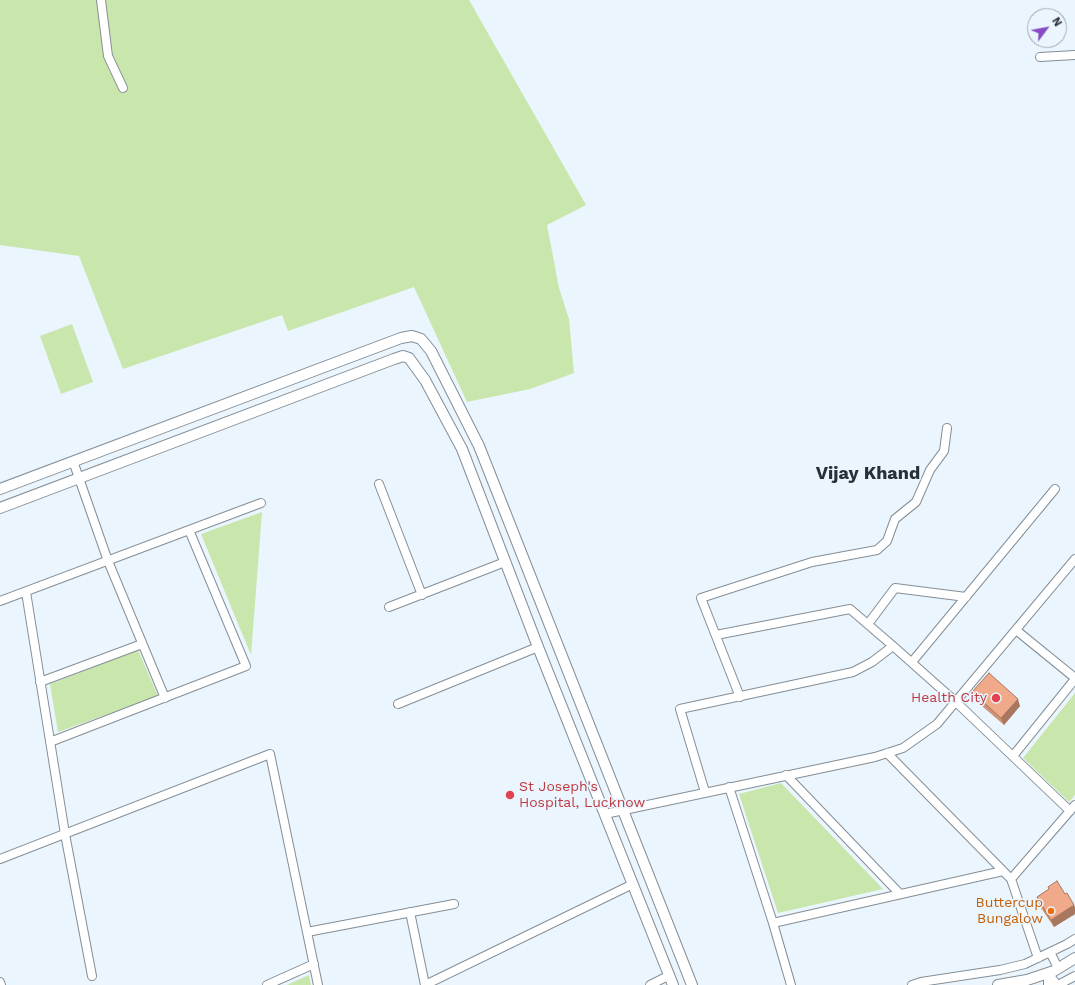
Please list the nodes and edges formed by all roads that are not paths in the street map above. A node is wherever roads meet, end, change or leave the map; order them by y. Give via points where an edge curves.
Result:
1 (101, 0) edge
2 (1075, 55) edge
3 (1040, 57) dead end
4 (123, 88) dead end
5 (947, 428) dead end
6 (73, 462) junction
7 (79, 478) junction
8 (379, 484) dead end
9 (0, 489) edge
10 (1055, 489) dead end
11 (261, 503) dead end
12 (0, 508) edge
13 (189, 530) junction
14 (1075, 559) edge
15 (108, 561) junction
16 (505, 562) junction
17 (26, 592) junction
18 (422, 595) junction
19 (966, 597) junction
20 (0, 601) edge
21 (389, 607) dead end
22 (868, 624) junction
23 (1016, 630) junction
24 (716, 635) junction
25 (142, 644) junction
26 (894, 646) junction
27 (538, 647) junction
28 (912, 662) junction
29 (1075, 678) edge
30 (40, 682) junction
31 (740, 696) junction
32 (165, 698) junction
33 (956, 702) junction
34 (398, 704) dead end
35 (50, 742) junction
36 (887, 753) junction
37 (1013, 756) junction
38 (786, 775) junction
39 (729, 787) junction
40 (705, 792) junction
41 (1073, 808) edge
42 (622, 809) junction
43 (605, 814) junction
44 (65, 834) junction
45 (0, 859) edge
46 (1004, 871) junction
47 (1011, 879) junction
48 (633, 884) junction
49 (900, 894) junction
50 (454, 904) dead end
51 (410, 912) junction
52 (773, 923) junction
53 (307, 932) junction
54 (1075, 939) edge
55 (1050, 952) junction
56 (1038, 958) junction
57 (1075, 958) edge
58 (314, 964) junction
59 (1058, 968) junction
60 (1048, 973) junction
61 (92, 976) dead end
62 (1075, 976) edge
63 (672, 980) edge
64 (0, 982) edge
65 (1, 985) edge
66 (267, 985) edge
67 (318, 985) edge
68 (425, 985) edge
69 (650, 985) edge
70 (692, 985) edge
71 (791, 985) edge
72 (912, 985) edge
73 (998, 985) edge
74 (1048, 985) edge
75 (1058, 985) edge

1 - 4 street via 108,56
2 - 3 street
5 - 24 street via 944,451 930,470 916,502 895,519 887,541 877,550 812,562 701,598
6 - 7 street
6 - 9 street
6 - 42 street via 401,338 412,336 421,339 431,351 479,446
7 - 12 street
7 - 15 street
7 - 16 street via 403,356 415,364 462,449
8 - 18 street
10 - 19 street
11 - 13 street
13 - 15 street
13 - 32 street via 246,666
14 - 23 street
15 - 17 street
15 - 25 street
16 - 18 street
16 - 27 street
17 - 20 street
17 - 30 street
18 - 21 street
19 - 22 street via 895,588
19 - 28 street
22 - 24 street via 850,609
22 - 26 street
23 - 29 street
23 - 33 street
24 - 31 street
25 - 30 street
25 - 32 street
26 - 28 street
26 - 31 street via 853,672
27 - 34 street
27 - 43 street
28 - 33 street
29 - 37 street
30 - 35 street
31 - 40 street via 680,709
32 - 35 street
33 - 36 street via 937,724 903,748
33 - 37 street
35 - 44 street
36 - 38 street
36 - 46 street
37 - 41 street
38 - 39 street
38 - 49 street
39 - 40 street
39 - 52 street
40 - 42 street
41 - 47 street
42 - 43 street
42 - 70 street
43 - 48 street
44 - 45 street
44 - 53 street via 270,754
44 - 61 street
46 - 47 street
46 - 49 street
47 - 56 street
48 - 63 street
48 - 68 street
49 - 52 street
50 - 51 street
51 - 53 street
51 - 68 street
52 - 71 street
53 - 58 street
54 - 55 street
55 - 56 street
55 - 59 street
56 - 72 street via 1000,970
57 - 59 street
58 - 66 street
58 - 67 street
59 - 60 street
60 - 73 street
60 - 74 street
60 - 75 street
62 - 75 street
63 - 69 street
64 - 65 street

